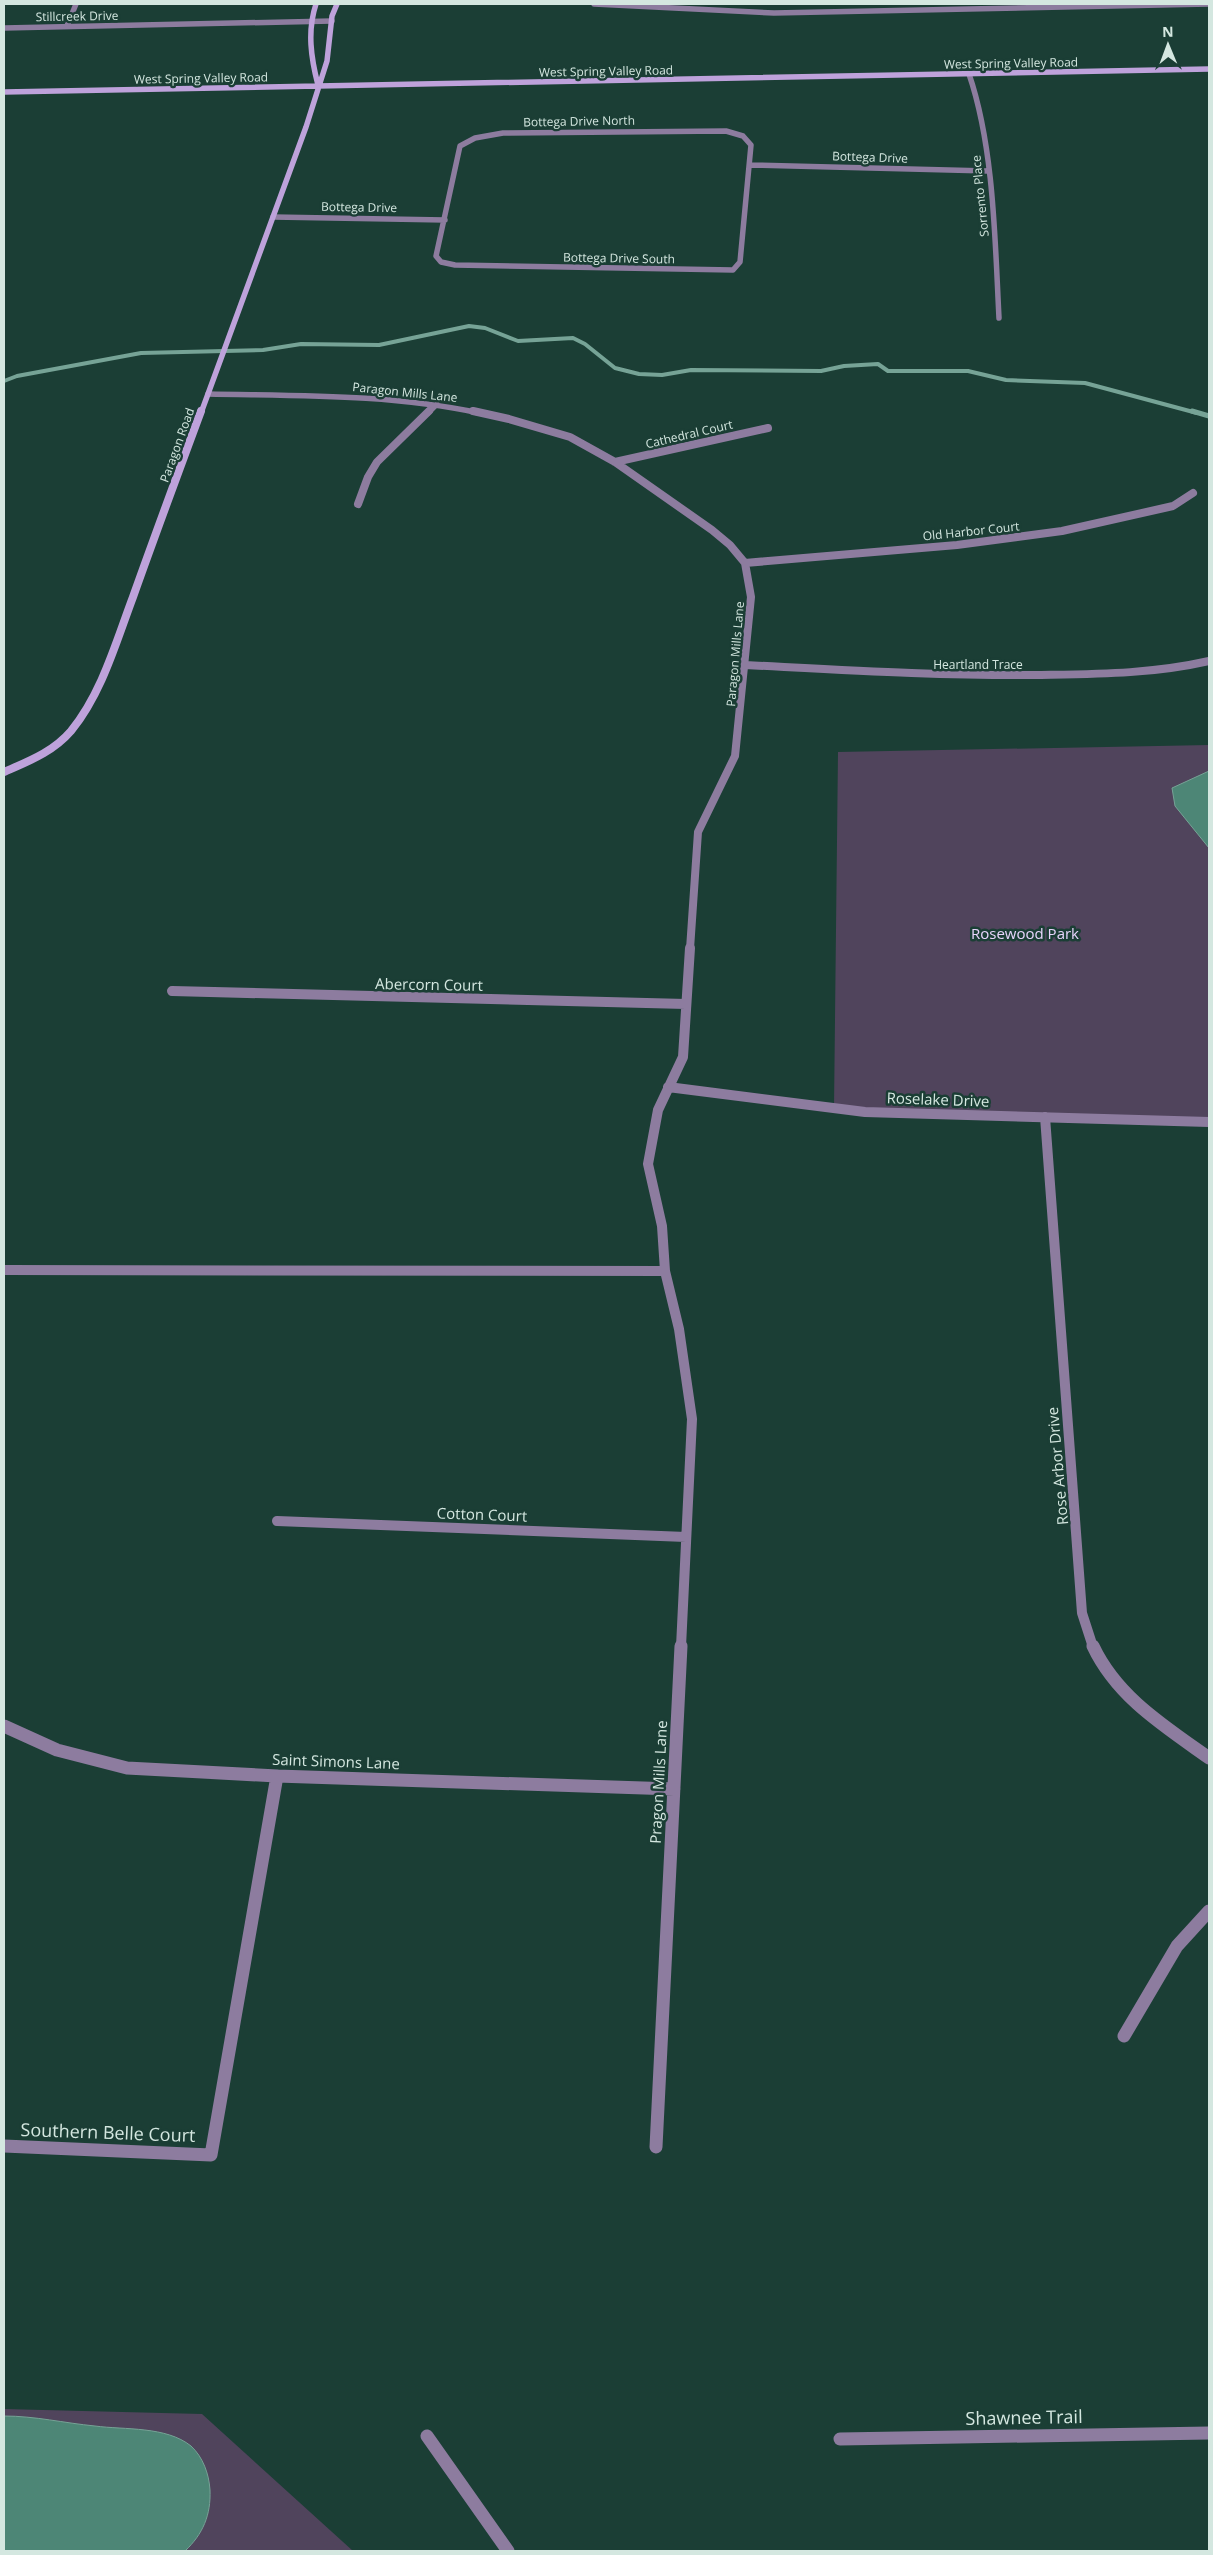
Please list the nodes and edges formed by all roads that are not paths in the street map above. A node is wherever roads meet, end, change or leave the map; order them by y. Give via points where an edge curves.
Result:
1 (76, 4) edge
2 (316, 4) edge
3 (337, 4) edge
4 (594, 4) edge
5 (1209, 4) edge
6 (312, 21) junction
7 (332, 21) junction
8 (67, 26) junction
9 (4, 28) edge
10 (1209, 69) edge
11 (969, 74) junction
12 (318, 85) junction
13 (4, 92) edge
14 (750, 165) junction
15 (988, 172) junction
16 (273, 217) junction
17 (445, 220) junction
18 (999, 318) dead end
19 (208, 394) junction
20 (437, 404) junction
21 (768, 428) dead end
22 (615, 462) junction
23 (1193, 493) dead end
24 (358, 504) dead end
25 (745, 563) junction
26 (1209, 661) edge
27 (746, 665) junction
28 (4, 772) edge
29 (172, 991) dead end
30 (686, 1004) junction
31 (668, 1087) junction
32 (1045, 1117) junction
33 (1209, 1122) edge
34 (648, 1164) joint
35 (4, 1270) edge
36 (665, 1271) junction
37 (277, 1521) dead end
38 (686, 1537) junction
39 (4, 1726) edge
40 (1209, 1758) edge
41 (276, 1776) junction
42 (674, 1789) junction
43 (1209, 1911) edge
44 (1124, 2036) dead end
45 (4, 2146) edge
46 (656, 2147) dead end
47 (1209, 2433) edge
48 (427, 2436) dead end
49 (840, 2439) dead end
50 (508, 2551) edge

1 - 8 street
2 - 6 street
3 - 7 street, Paragon Road
4 - 5 street via 774,13
6 - 7 street, Stillcreek Drive
6 - 8 street, Stillcreek Drive
6 - 12 street via 310,57
7 - 12 street, Paragon Road via 327,61
8 - 9 street, Stillcreek Drive
10 - 11 street, West Spring Valley Road
11 - 12 street, West Spring Valley Road
11 - 15 street, Sorrento Place via 979,99
12 - 13 street, West Spring Valley Road
12 - 16 street, Paragon Road
14 - 15 street, Bottega Drive
14 - 17 street, Bottega Drive North via 748,138 726,131 477,136 460,146
14 - 17 street, Bottega Drive South via 740,262 733,270 455,265 441,262 436,256
15 - 18 street, Sorrento Place
16 - 17 street, Bottega Drive
16 - 19 street, Paragon Road
19 - 20 street, Paragon Mills Lane via 378,398
19 - 28 street, Paragon Road via 123,623 87,710 59,743
20 - 22 street, Paragon Mills Lane via 509,419 570,438
20 - 24 street via 377,462
21 - 22 street, Cathedral Court
22 - 25 street, Paragon Mills Lane via 712,530
23 - 25 street, Old Harbor Court via 1173,506 1062,531 957,545
25 - 27 street, Paragon Mills Lane via 751,597
26 - 27 street, Heartland Trace via 1170,670 1129,674 953,676
27 - 30 street, Paragon Mills Lane via 736,756 698,832
29 - 30 street, Abercorn Court
30 - 31 street, Paragon Mills Lane via 683,1057
31 - 32 street, Roselake Drive via 865,1112
31 - 34 street, Paragon Mills Lane via 658,1110
32 - 33 street, Roselake Drive
32 - 40 street, Rose Arbor Drive via 1086,1634 1096,1656 1117,1686 1143,1711
34 - 36 street, Pragon Mills Lane via 662,1226
35 - 36 street
36 - 38 street, Pragon Mills Lane via 679,1329 692,1419
37 - 38 street, Cotton Court
38 - 42 street, Pragon Mills Lane
39 - 41 street, Saint Simons Lane via 57,1750 127,1768
41 - 42 street, Saint Simons Lane
41 - 45 street, Southern Belle Court via 210,2155
42 - 46 street, Pragon Mills Lane
43 - 44 street via 1177,1946
47 - 49 street, Shawnee Trail
48 - 50 street

